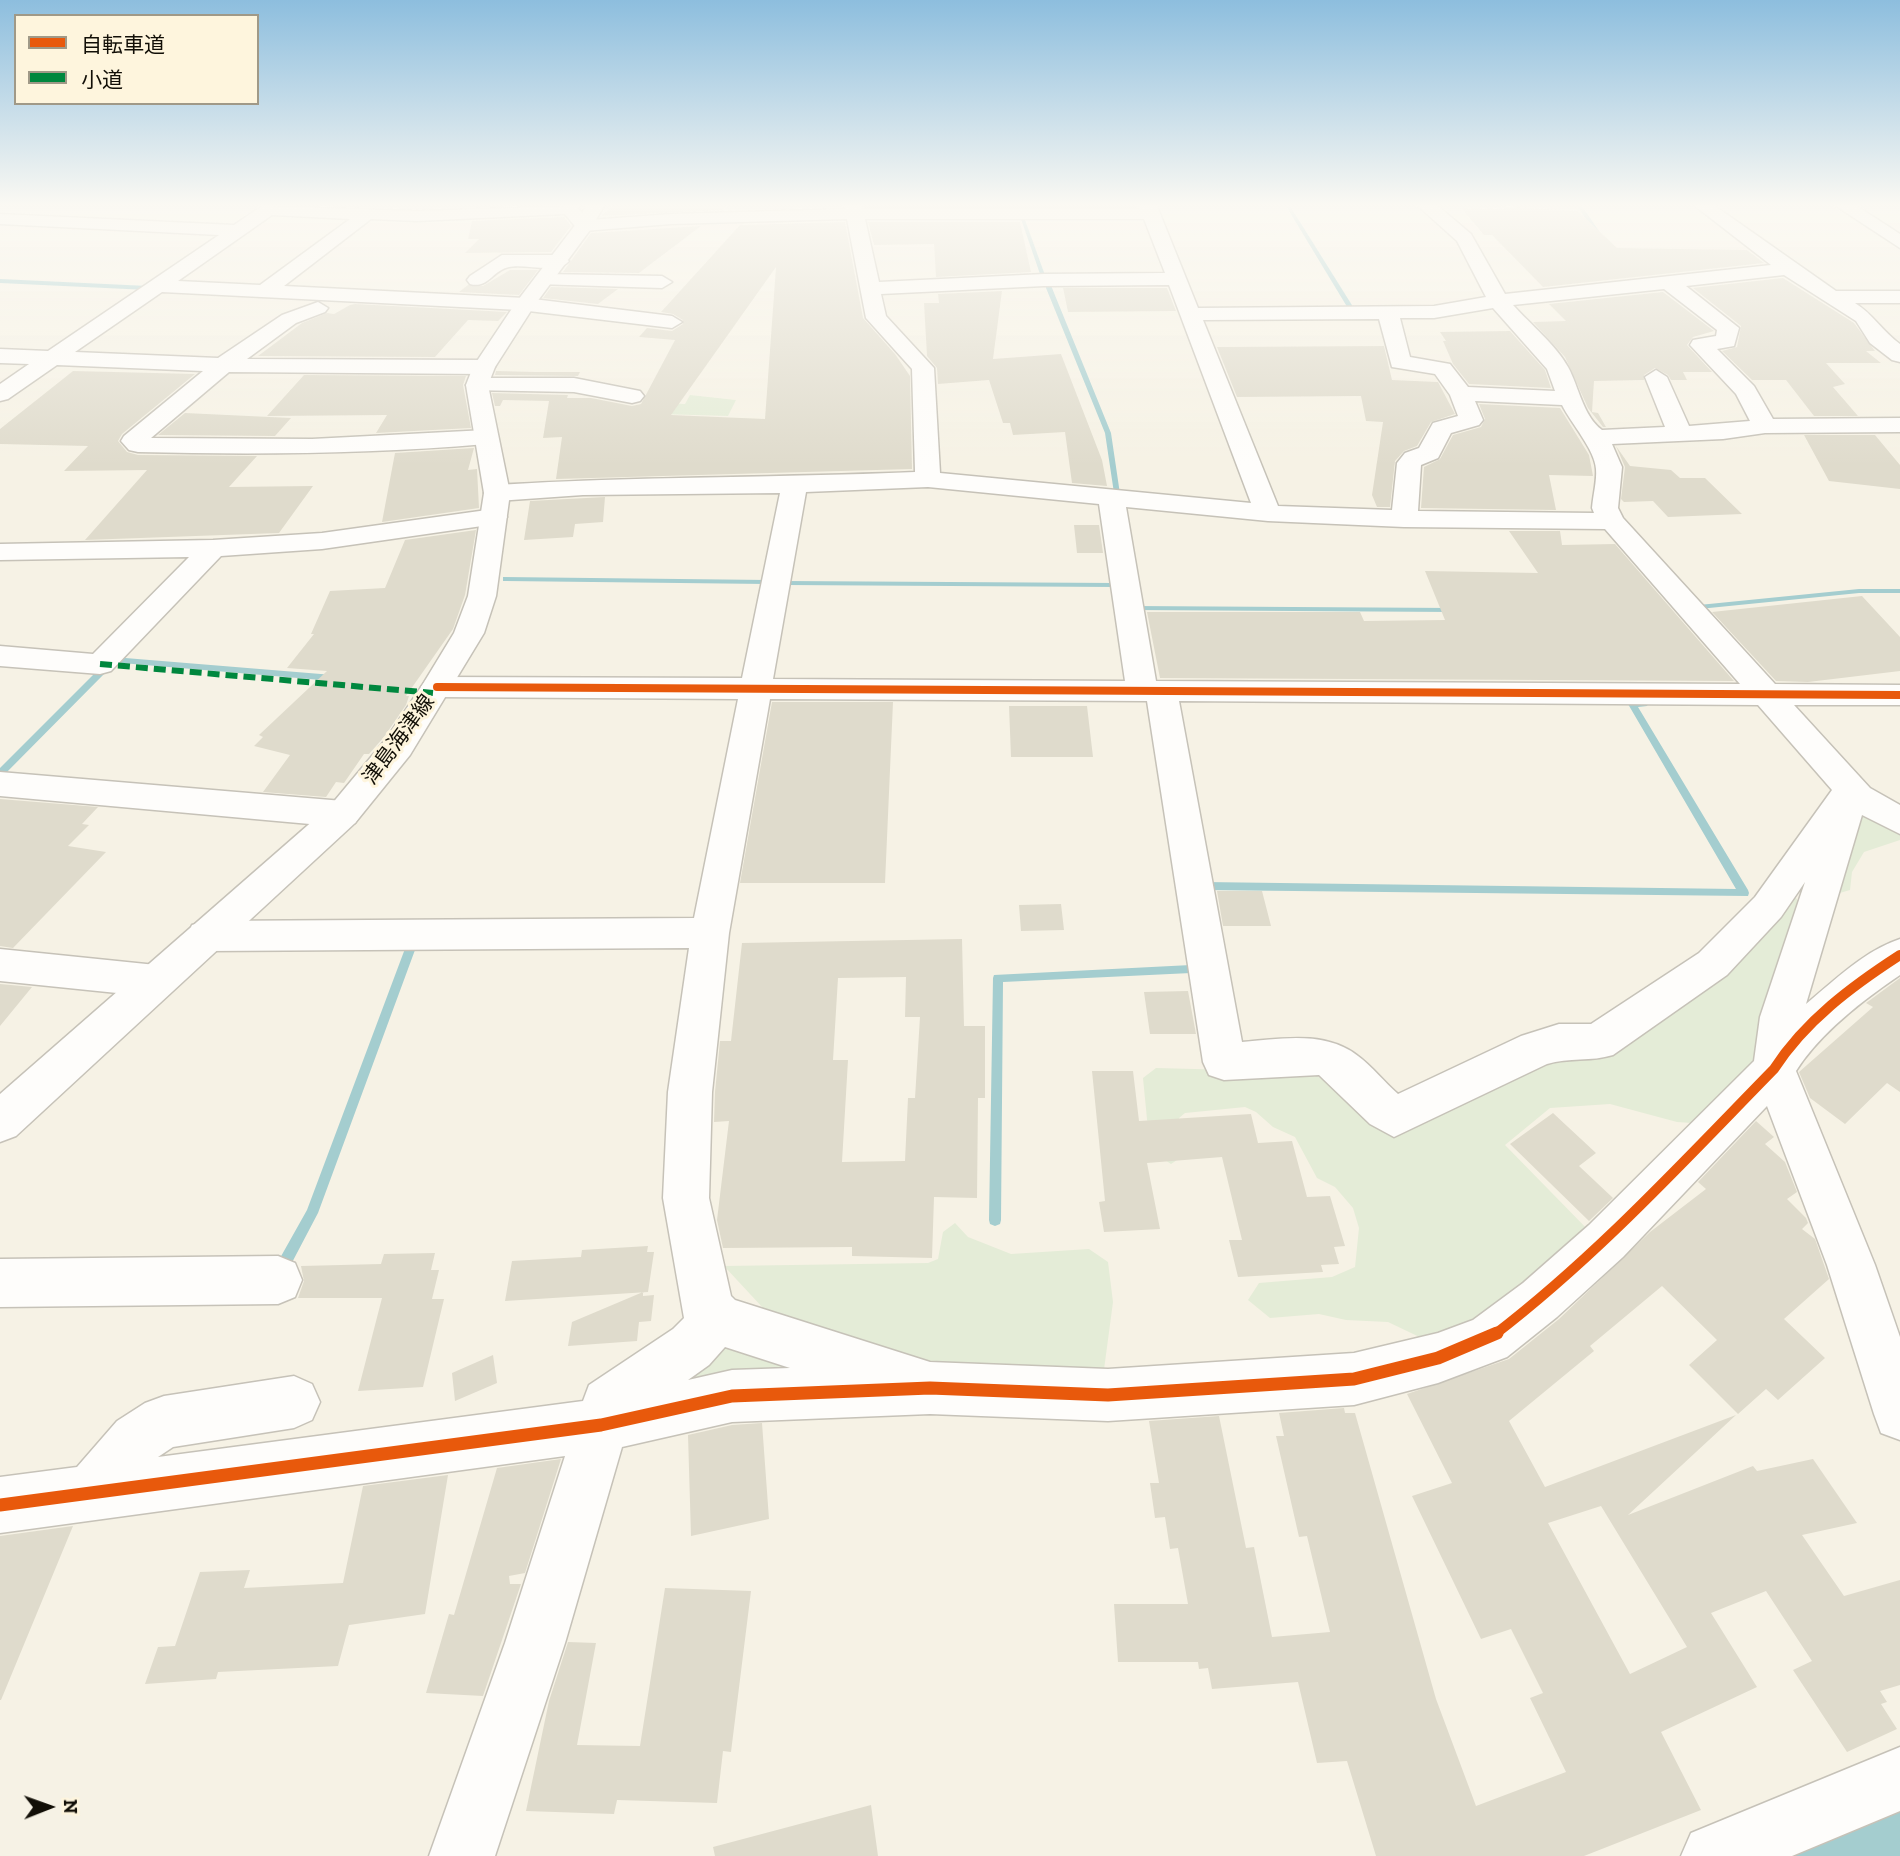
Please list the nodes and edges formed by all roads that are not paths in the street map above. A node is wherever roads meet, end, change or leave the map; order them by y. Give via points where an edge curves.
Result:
1 (148, 293) edge
2 (534, 293) edge
3 (559, 293) edge
4 (868, 293) edge
5 (1181, 293) edge
6 (1493, 293) edge
7 (1578, 293) edge
8 (1682, 293) edge
9 (1827, 293) edge
10 (1900, 297) edge
11 (1836, 298) junction
12 (1498, 301) junction
13 (318, 307) dead end
14 (1388, 313) junction
15 (1191, 314) junction
16 (672, 322) dead end
17 (1900, 355) edge
18 (0, 356) edge
19 (51, 359) junction
20 (223, 365) junction
21 (427, 367) junction
22 (481, 376) junction
23 (1656, 377) dead end
24 (414, 387) dead end
25 (0, 394) edge
26 (1461, 394) junction
27 (632, 397) dead end
28 (1570, 399) junction
29 (1900, 425) edge
30 (1765, 426) junction
31 (1680, 433) junction
32 (486, 436) junction
33 (1597, 437) junction
34 (928, 479) junction
35 (794, 485) junction
36 (1111, 497) junction
37 (495, 505) junction
38 (1268, 513) junction
39 (1404, 519) junction
40 (1612, 521) junction
41 (213, 548) junction
42 (0, 552) edge
43 (0, 656) edge
44 (437, 687) junction
45 (756, 689) junction
46 (1152, 691) junction
47 (1768, 695) junction
48 (1900, 695) edge
49 (0, 784) edge
50 (1851, 789) junction
51 (343, 814) junction
52 (1900, 821) edge
53 (710, 933) junction
54 (206, 936) junction
55 (1900, 955) edge
56 (0, 965) edge
57 (156, 981) junction
58 (1774, 1069) junction
59 (0, 1122) edge
60 (278, 1280) dead end
61 (0, 1283) edge
62 (709, 1310) junction
63 (930, 1388) junction
64 (294, 1402) dead end
65 (1900, 1414) edge
66 (601, 1425) junction
67 (91, 1493) junction
68 (0, 1505) edge
69 (1900, 1779) edge
70 (462, 1856) edge
71 (1714, 1856) edge

1 - 19 street
2 - 22 street
3 - 16 street
4 - 34 street via 881,325 923,368
5 - 15 street
6 - 12 street
7 - 12 street
8 - 30 street via 1728,328 1726,341 1701,345 1746,391
9 - 11 street
10 - 11 street
11 - 17 street via 1863,317 1878,338
12 - 14 street via 1434,313
12 - 28 street via 1557,367
13 - 20 street via 295,315
14 - 15 street
14 - 26 street via 1400,362 1442,369
15 - 38 street
18 - 19 street
19 - 20 street
19 - 25 street
20 - 21 street
20 - 32 street via 133,441 138,445 232,448 426,443
21 - 22 street
21 - 24 street
22 - 27 street via 574,384
22 - 32 street, 津島海津線
23 - 31 street
26 - 28 street
26 - 39 street via 1471,420 1441,428 1429,453 1409,463
28 - 33 street via 1587,430
29 - 30 street
30 - 31 street
31 - 33 street
32 - 37 street, 津島海津線
33 - 40 street via 1609,467 1605,508
34 - 35 street
34 - 36 street
35 - 37 street via 583,487
35 - 45 street
36 - 38 street
36 - 46 street
37 - 41 street via 335,540
37 - 44 street, 津島海津線 via 482,596 469,633
38 - 39 street
39 - 40 street
40 - 47 street
41 - 42 street
41 - 43 street via 100,664
44 - 45 street
44 - 51 street, 津島海津線 via 398,747
45 - 46 street
45 - 53 street
46 - 47 street
46 - 50 street via 1224,1062 1328,1059 1394,1117 1536,1049 1559,1042 1598,1042 1713,964 1768,907
47 - 48 street
47 - 50 street
49 - 51 street
50 - 52 street
50 - 58 street via 1781,1017
51 - 54 street, 津島海津線
53 - 54 street
53 - 62 street via 690,1092 685,1198
54 - 57 street, 津島海津線
55 - 58 street via 1866,977 1794,1038
56 - 57 street
57 - 59 street, 津島海津線
58 - 63 street via 1606,1241 1489,1339 1354,1379 1108,1395
58 - 65 street via 1851,1265
60 - 61 street
62 - 63 street via 720,1321 897,1373
62 - 66 street via 708,1328 699,1338 608,1404
63 - 66 street via 732,1396
64 - 67 street via 164,1422 136,1440
66 - 67 street
66 - 70 street via 535,1643
67 - 68 street
69 - 71 street

